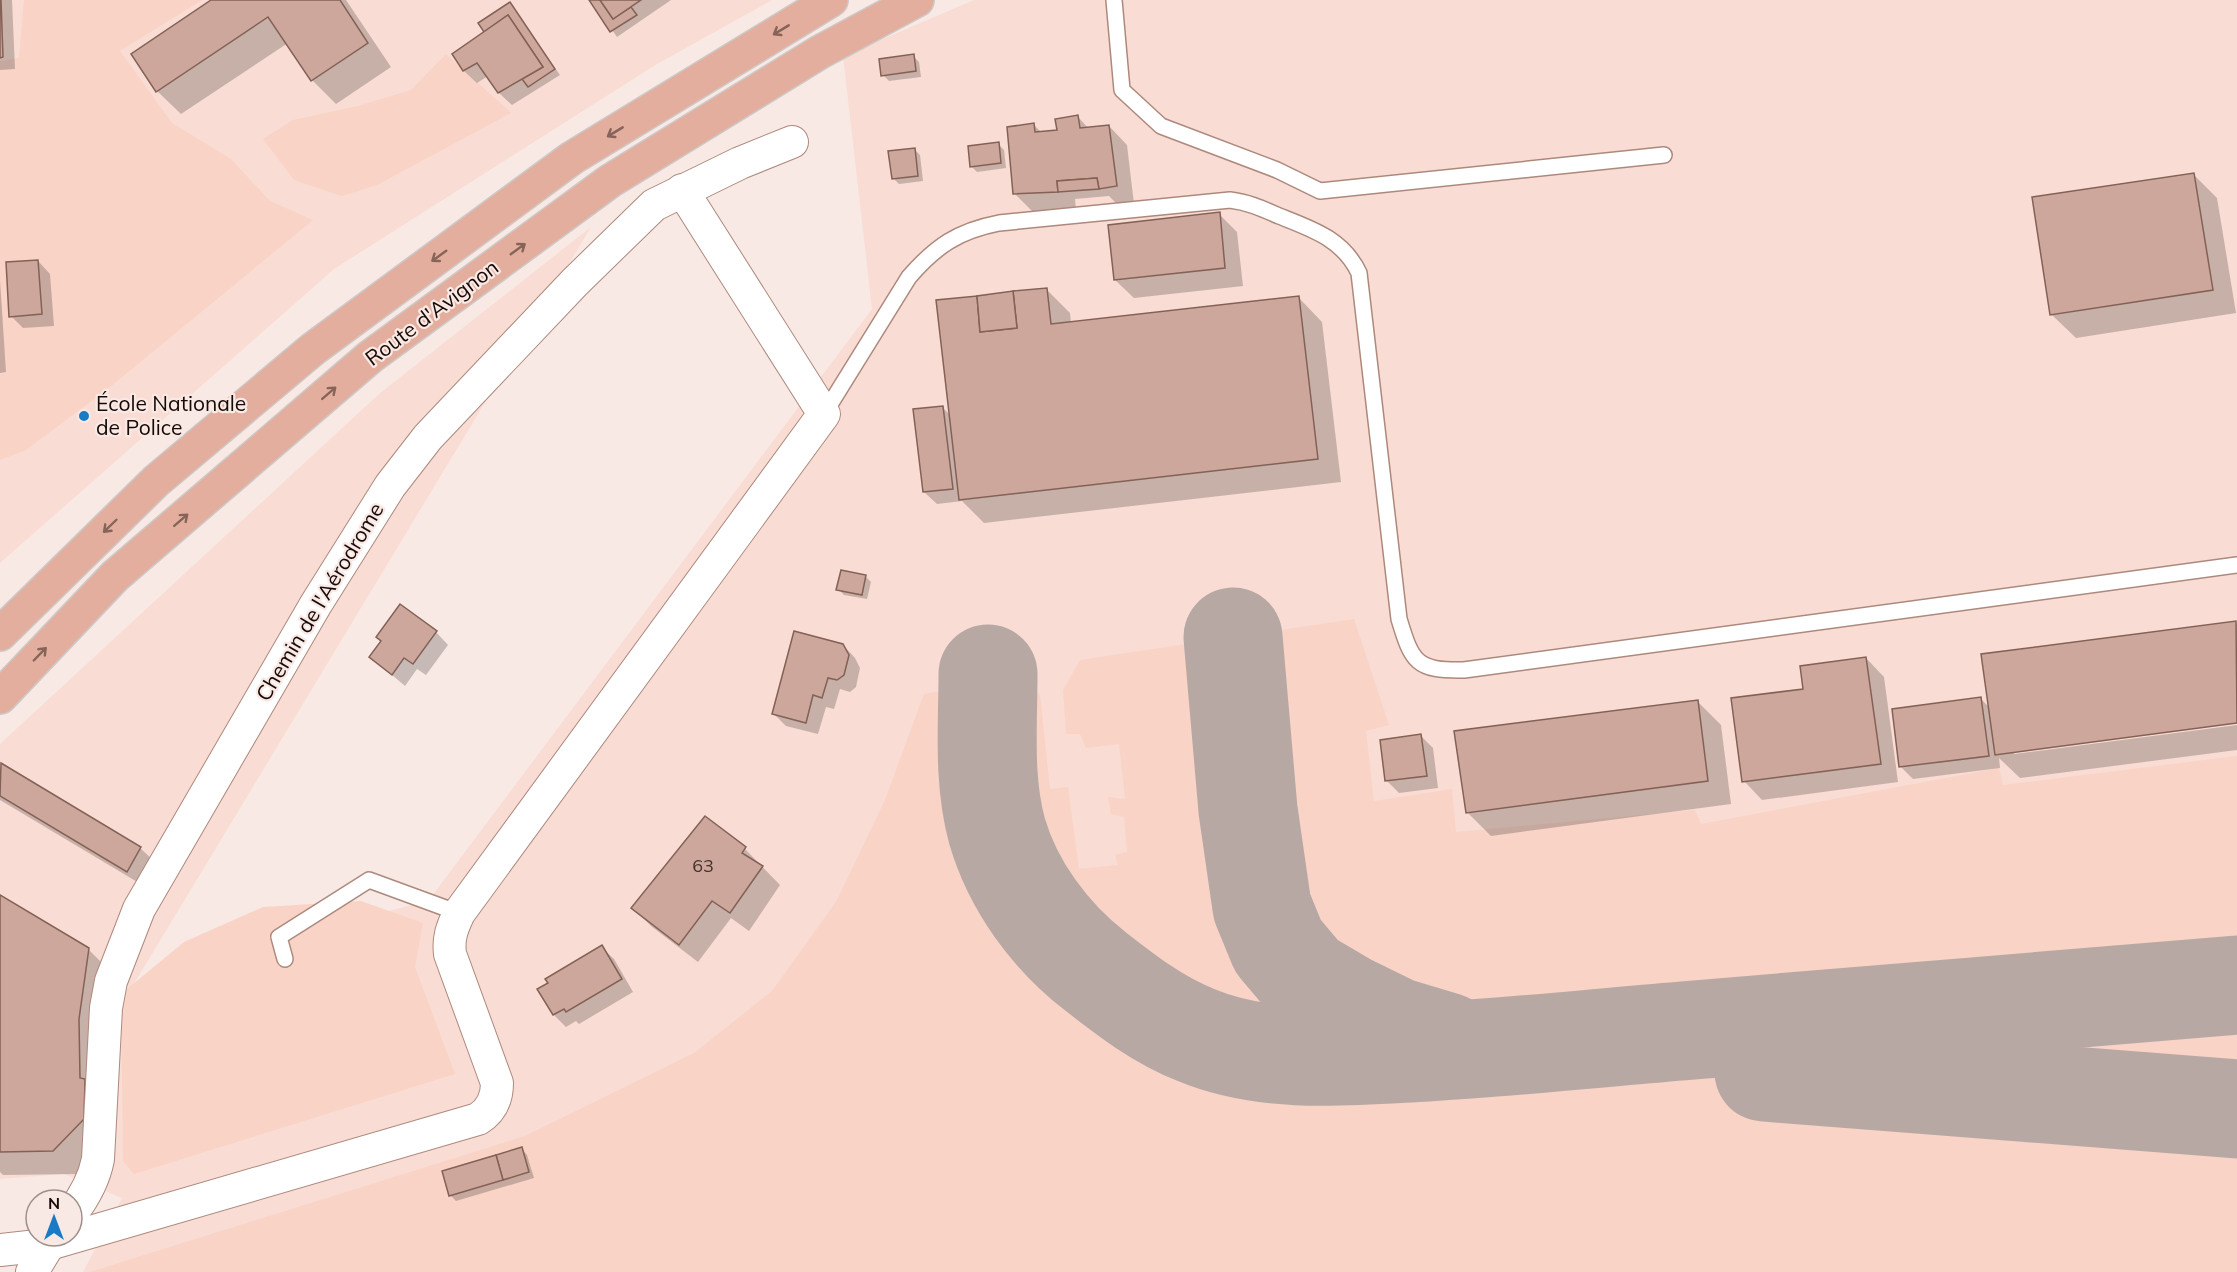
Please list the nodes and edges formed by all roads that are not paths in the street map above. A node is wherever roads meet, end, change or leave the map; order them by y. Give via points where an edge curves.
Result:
1 (831, 0) edge
2 (917, 0) edge
3 (1114, 0) edge
4 (792, 142) dead end
5 (1664, 155) dead end
6 (682, 190) junction
7 (824, 414) junction
8 (2237, 565) edge
9 (0, 634) edge
10 (0, 697) edge
11 (459, 914) junction
12 (285, 959) dead end
13 (84, 1197) edge
14 (0, 1250) edge
15 (44, 1251) edge

1 -> 9 main road, Route d'Avignon via 572,158 313,349 156,482
10 -> 2 main road, Route d'Avignon via 115,576 370,357 610,182 820,52
3 - 5 lane via 1122,90 1161,126 1277,170 1320,191
4 - 6 street, Chemin de l'Aérodrome
6 - 7 street
6 - 13 street, Chemin de l'Aérodrome via 654,205 630,228 428,437 390,486 316,604 139,909 111,981 106,1008 98,1159
7 - 8 lane via 909,277 948,240 999,223 1230,200 1327,236 1353,259 1359,273 1399,619 1414,659 1428,667 1464,670
7 - 11 street
11 - 12 lane via 369,880 279,937
11 - 15 street via 449,937 450,954 497,1083 497,1094 486,1114
14 - 15 street

